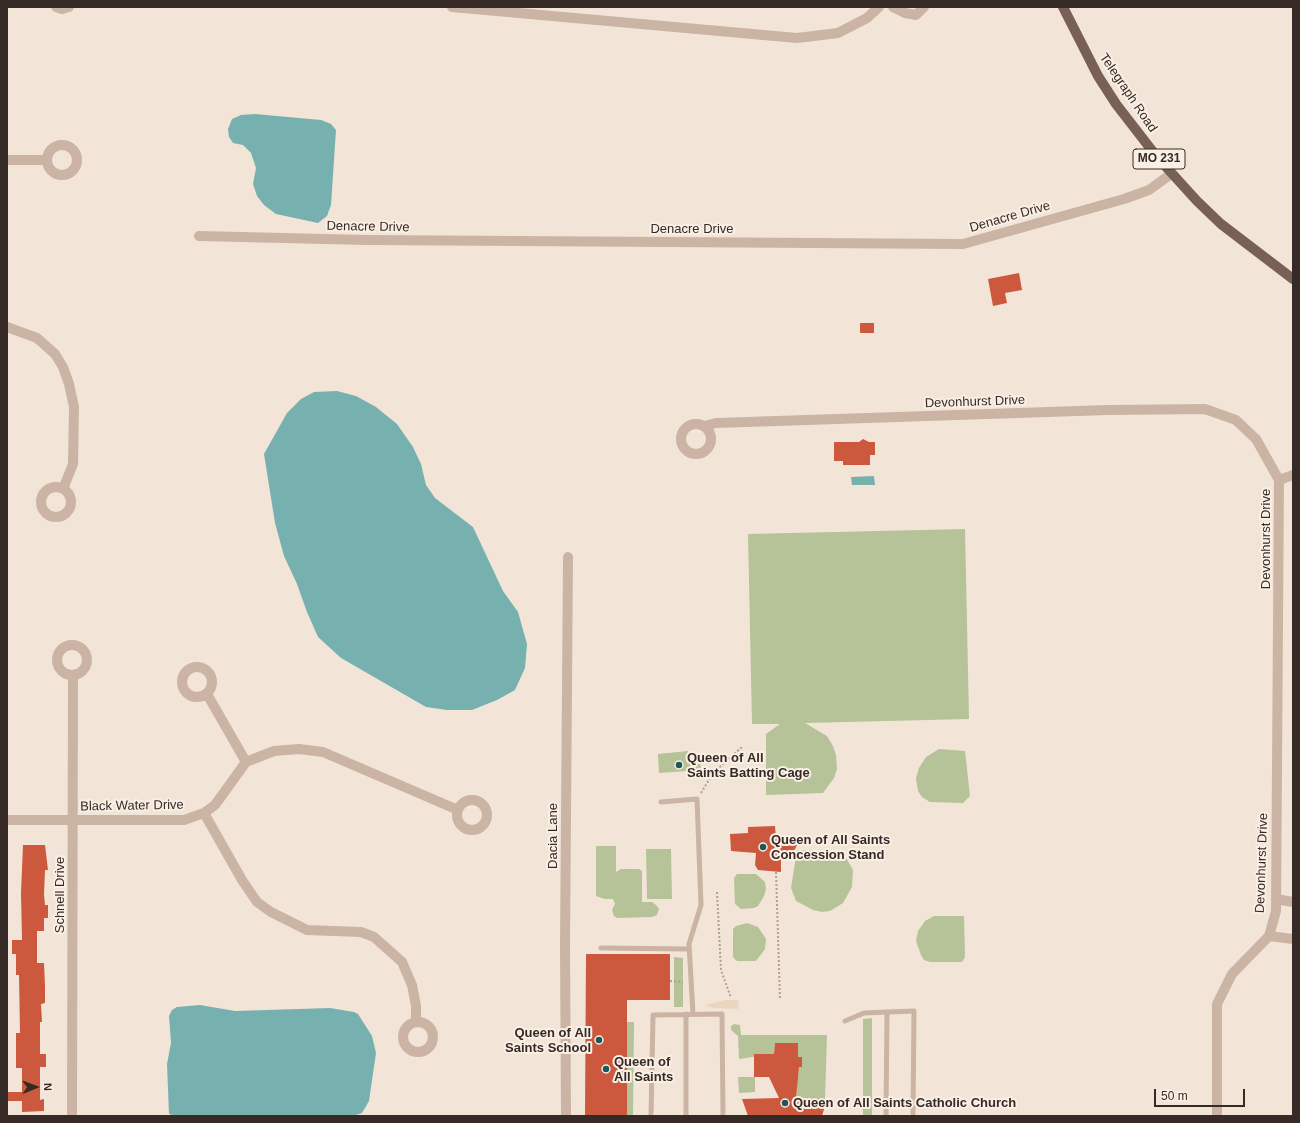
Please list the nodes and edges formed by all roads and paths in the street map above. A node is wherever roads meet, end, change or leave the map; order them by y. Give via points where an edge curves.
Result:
1 (56, 7) edge
2 (69, 7) edge
3 (452, 7) edge
4 (879, 7) edge
5 (893, 7) edge
6 (924, 7) edge
7 (1063, 7) edge
8 (7, 160) edge
9 (47, 160) dead end
10 (1171, 174) junction
11 (199, 236) dead end
12 (1293, 279) edge
13 (7, 327) edge
14 (704, 426) dead end
15 (1293, 475) edge
16 (1279, 480) junction
17 (63, 489) dead end
18 (568, 557) dead end
19 (73, 675) dead end
20 (207, 694) dead end
21 (742, 747) dead end
22 (246, 762) junction
23 (701, 793) dead end
24 (661, 802) dead end
25 (458, 810) dead end
26 (204, 813) junction
27 (7, 820) edge
28 (73, 820) junction
29 (776, 872) dead end
30 (717, 892) dead end
31 (1276, 899) junction
32 (1293, 902) edge
33 (1269, 936) junction
34 (1293, 938) edge
35 (601, 948) dead end
36 (689, 949) junction
37 (670, 981) dead end
38 (685, 982) dead end
39 (731, 998) dead end
40 (780, 999) dead end
41 (887, 1012) junction
42 (686, 1014) junction
43 (693, 1014) junction
44 (845, 1021) dead end
45 (416, 1022) dead end
46 (72, 1116) edge
47 (566, 1116) edge
48 (651, 1116) edge
49 (686, 1116) edge
50 (723, 1116) edge
51 (886, 1116) edge
52 (913, 1116) edge
53 (1217, 1116) edge

1 - 2 street
3 - 4 street via 797,38 838,33 867,18
5 - 6 street via 916,15
7 - 10 main road, Telegraph Road / MO 231 via 1116,104
8 - 9 street
10 - 11 street, Denacre Drive via 1149,190 1124,199 963,244 374,240
10 - 12 main road, Telegraph Road / MO 231 via 1221,224
13 - 17 street via 37,338 55,354 69,384 74,407 73,464
14 - 16 street, Devonhurst Drive via 716,423 1206,409 1236,420 1249,431 1265,452
15 - 16 street
16 - 31 street, Devonhurst Drive
18 - 47 street, Dacia Lane
19 - 28 street, Schnell Drive
20 - 22 street
21 - 23 path via 713,773
22 - 25 street via 274,751 299,749 323,752
22 - 26 street, Black Water Drive via 215,805
24 - 36 lane via 697,800 701,905 688,944
26 - 28 street, Black Water Drive via 184,820
26 - 45 street via 257,902 307,930 361,932 374,937 402,962 412,985
27 - 28 street, Black Water Drive
28 - 46 street, Schnell Drive
29 - 40 path
30 - 39 path via 721,970
31 - 32 street
31 - 33 street, Devonhurst Drive via 1276,911
33 - 34 street
33 - 53 street, Devonhurst Drive via 1232,974 1217,1004
35 - 36 lane
36 - 43 lane
37 - 38 path
41 - 44 lane via 864,1013
41 - 51 lane
41 - 52 lane via 914,1011
42 - 43 lane
42 - 48 lane via 653,1015
42 - 49 lane
43 - 50 lane via 722,1014

